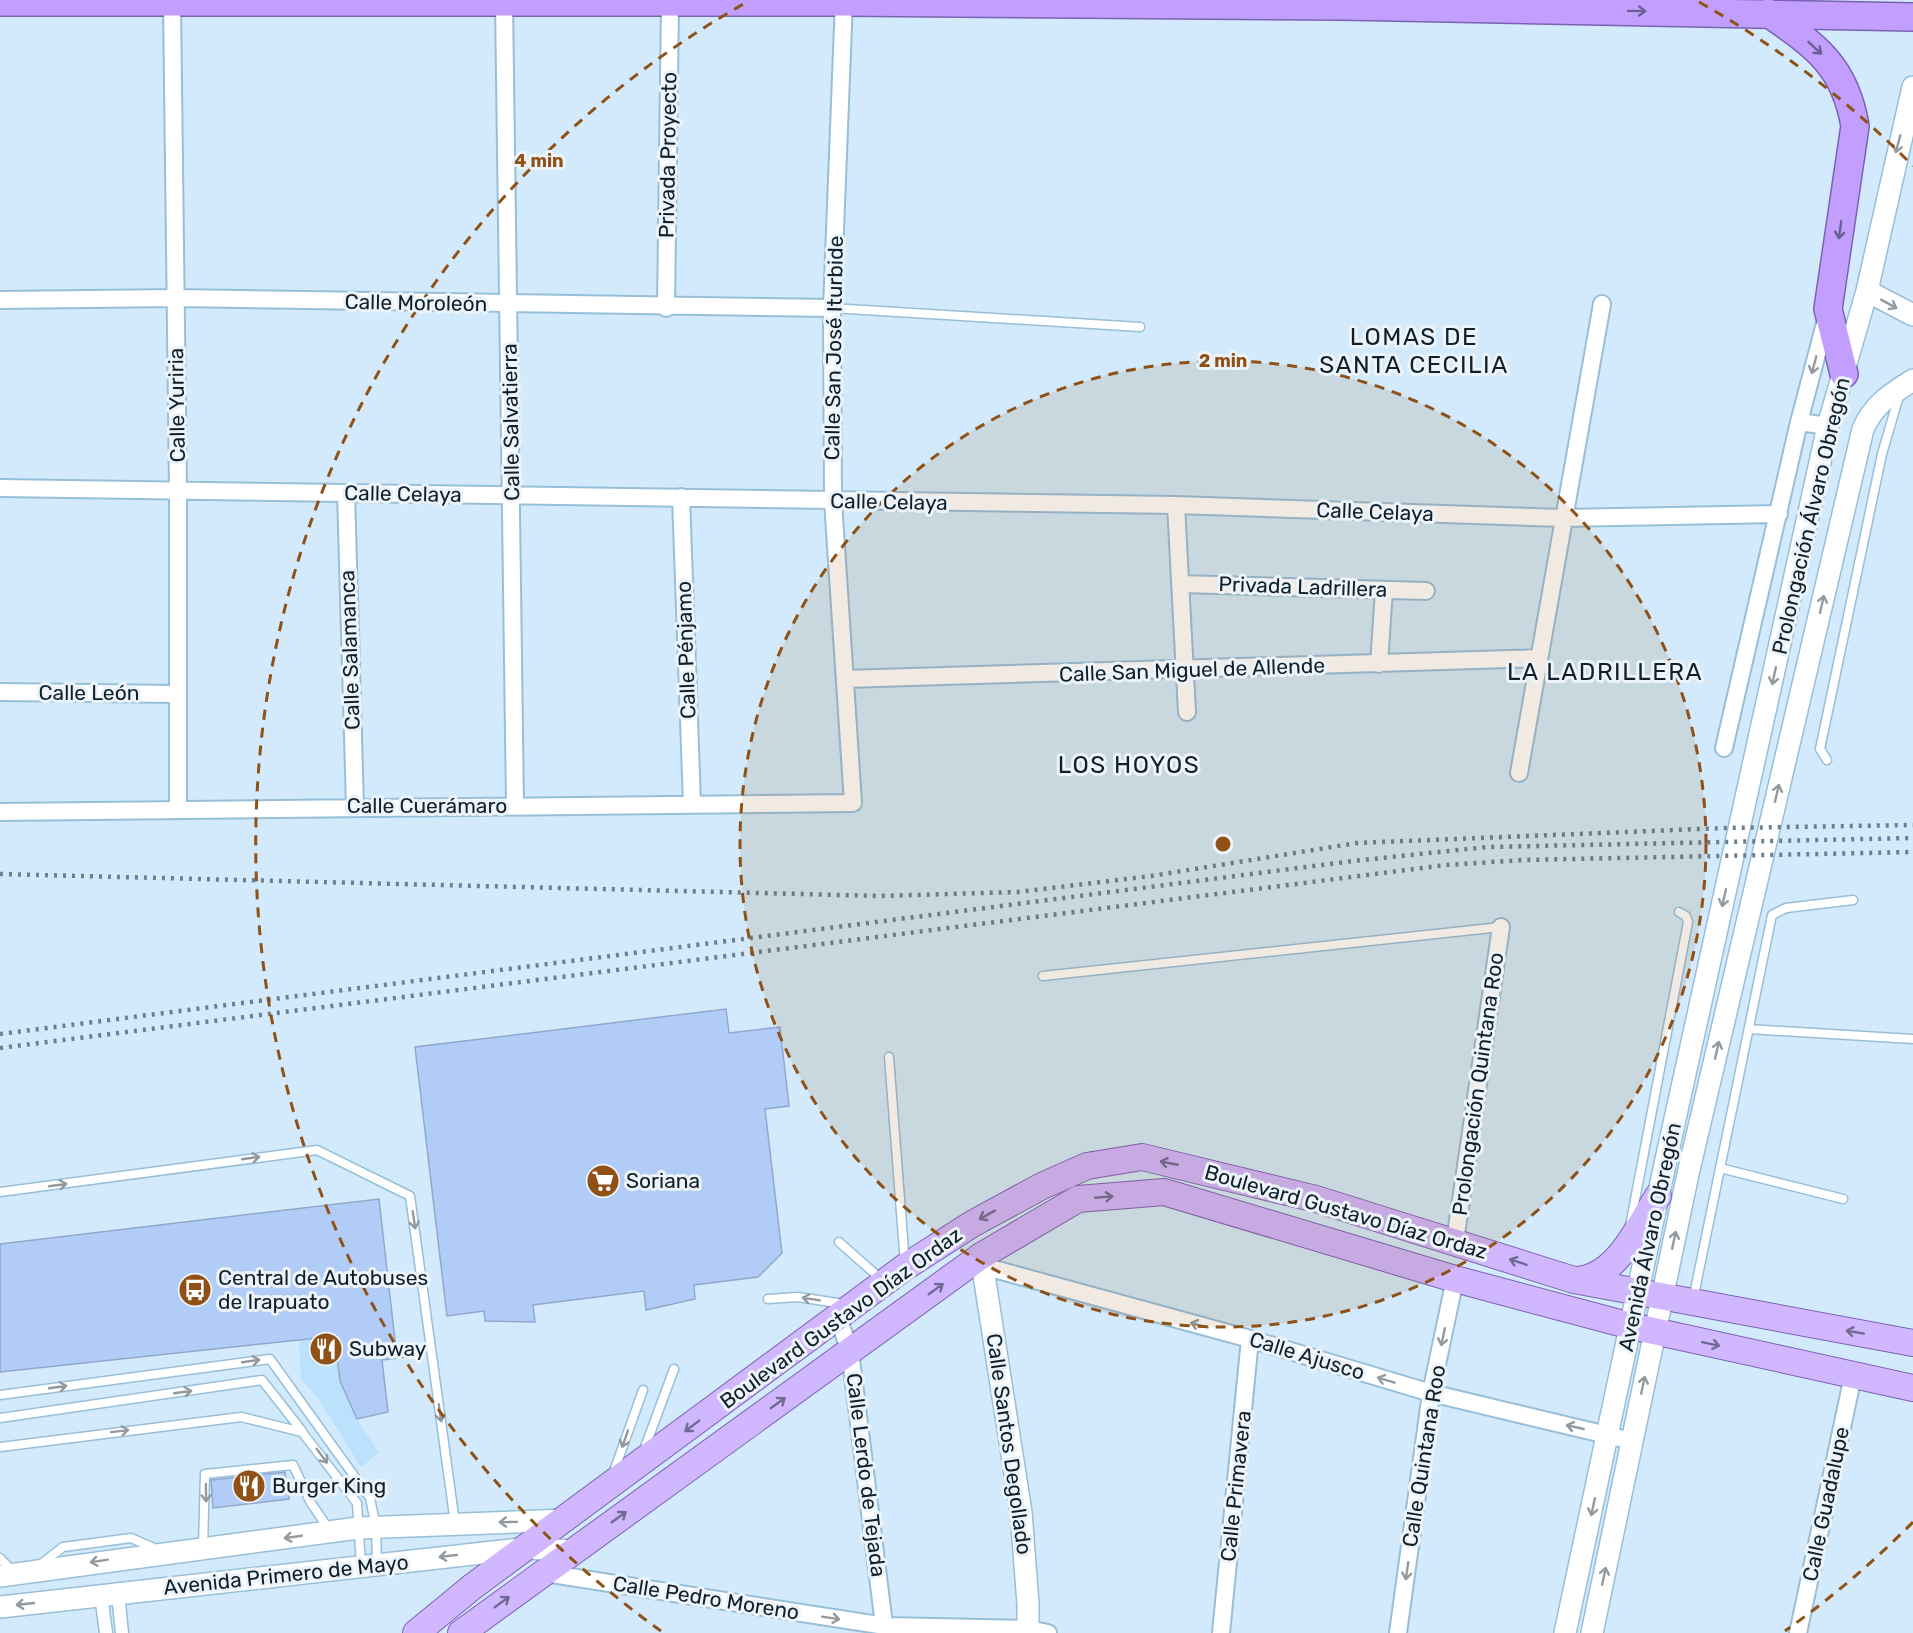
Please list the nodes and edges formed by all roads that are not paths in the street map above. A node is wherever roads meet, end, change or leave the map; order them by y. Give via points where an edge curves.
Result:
1 (172, 1) edge
2 (271, 1) edge
3 (844, 1) edge
4 (0, 2) edge
5 (504, 2) junction
6 (670, 3) junction
7 (1768, 13) junction
8 (1912, 17) edge
9 (1913, 87) edge
10 (1866, 291) junction
11 (176, 298) junction
12 (0, 300) edge
13 (1602, 304) dead end
14 (509, 305) junction
15 (666, 308) junction
16 (832, 308) junction
17 (1828, 309) junction
18 (1913, 315) edge
19 (1140, 327) dead end
20 (1844, 374) junction
21 (1907, 384) edge
22 (1799, 422) junction
23 (1828, 426) junction
24 (0, 488) edge
25 (178, 491) junction
26 (346, 493) junction
27 (513, 495) junction
28 (681, 497) junction
29 (833, 501) junction
30 (1176, 505) junction
31 (1779, 514) junction
32 (1563, 518) junction
33 (1180, 584) junction
34 (1383, 590) junction
35 (1426, 591) dead end
36 (1539, 658) junction
37 (1379, 664) junction
38 (1185, 670) junction
39 (845, 679) junction
40 (0, 692) edge
41 (178, 694) junction
42 (1187, 712) dead end
43 (1725, 748) dead end
44 (1827, 760) dead end
45 (1519, 773) dead end
46 (853, 803) joint
47 (692, 804) junction
48 (515, 805) junction
49 (355, 806) junction
50 (178, 809) junction
51 (0, 812) edge
52 (1737, 841) joint
53 (1764, 850) joint
54 (1853, 900) dead end
55 (1679, 912) dead end
56 (1501, 927) joint
57 (1042, 976) dead end
58 (1749, 1029) junction
59 (1913, 1039) edge
60 (889, 1058) dead end
61 (1720, 1168) junction
62 (0, 1192) edge
63 (1658, 1196) junction
64 (1843, 1199) dead end
65 (1455, 1241) junction
66 (839, 1242) dead end
67 (1626, 1247) junction
68 (982, 1261) junction
69 (905, 1267) junction
70 (1455, 1279) junction
71 (1574, 1280) junction
72 (885, 1282) junction
73 (1651, 1295) junction
74 (768, 1299) dead end
75 (1692, 1303) junction
76 (845, 1312) junction
77 (1643, 1329) junction
78 (1250, 1339) junction
79 (1913, 1343) edge
80 (850, 1351) junction
81 (674, 1370) dead end
82 (1853, 1376) junction
83 (1913, 1388) edge
84 (643, 1390) dead end
85 (1431, 1393) junction
86 (0, 1395) edge
87 (0, 1419) edge
88 (303, 1432) junction
89 (1608, 1435) junction
90 (1632, 1441) junction
91 (0, 1447) edge
92 (638, 1467) junction
93 (608, 1489) junction
94 (566, 1520) junction
95 (455, 1523) junction
96 (367, 1528) junction
97 (330, 1532) junction
98 (528, 1548) junction
99 (203, 1549) junction
100 (572, 1551) junction
101 (0, 1558) edge
102 (369, 1565) junction
103 (545, 1573) junction
104 (16, 1574) edge
105 (110, 1595) junction
106 (0, 1606) edge
107 (885, 1630) edge
108 (1034, 1632) edge
109 (106, 1633) edge
110 (122, 1633) edge
111 (416, 1633) edge
112 (461, 1633) edge
113 (1221, 1633) edge
114 (1398, 1633) edge
115 (1565, 1633) edge
116 (1592, 1633) edge
117 (1798, 1633) edge

1 - 2 highway
1 - 4 highway
1 - 11 street, Calle Yuriria
2 - 5 highway
3 - 6 highway
3 -> 7 highway
3 - 16 street, Calle San José Iturbide
5 - 6 highway
5 - 14 street, Calle Salvatierra
6 - 15 street, Privada Proyecto
7 - 8 highway
7 -> 17 highway via 1802,36 1825,58 1851,99 1855,126
9 -> 10 street, Prolongación Álvaro Obregón
10 -> 18 street
10 - 20 street, Prolongación Álvaro Obregón
11 - 12 street, Calle Moroleón
11 - 14 street, Calle Moroleón
11 - 25 street, Calle Yuriria
13 - 32 street
14 - 15 street, Calle Moroleón
14 - 27 street, Calle Salvatierra
15 - 16 street, Calle Moroleón
16 - 19 lane
16 - 29 street, Calle San José Iturbide
17 - 20 highway
17 -> 22 street
20 - 23 street, Prolongación Álvaro Obregón
21 - 44 lane via 1881,454 1820,749
53 -> 21 street, Prolongación Álvaro Obregón via 1863,429 1881,400
22 - 23 street
22 - 31 street
23 -> 52 street, Prolongación Álvaro Obregón
24 - 25 street, Calle Celaya
25 - 26 street, Calle Celaya
25 - 41 street, Calle Yuriria
26 - 27 street, Calle Celaya
26 - 49 street, Calle Salamanca
27 - 28 street, Calle Celaya
27 - 48 street, Calle Salvatierra
28 - 29 street, Calle Celaya
28 - 47 street, Calle Pénjamo
29 - 30 street, Calle Celaya
29 - 39 street, Calle San José Iturbide
30 - 32 street, Calle Celaya
30 - 33 street
31 - 32 street, Calle Celaya
31 - 43 street
32 - 36 street
33 - 34 street, Privada Ladrillera
33 - 38 street
34 - 35 street, Privada Ladrillera
34 - 37 street
36 - 37 street, Calle San Miguel de Allende
36 - 45 street
37 - 38 street, Calle San Miguel de Allende
38 - 39 street, Calle San Miguel de Allende
38 - 42 street
39 - 46 street, Calle San José Iturbide
40 - 41 street, Calle León
41 - 50 street, Calle Yuriria
46 - 47 street, Calle Cuerámaro
47 - 48 street, Calle Cuerámaro
48 - 49 street, Calle Cuerámaro
49 - 50 street, Calle Cuerámaro
50 - 51 street, Calle Cuerámaro
52 -> 63 street, Avenida Álvaro Obregón
73 -> 53 street, Avenida Álvaro Obregón via 1688,1174
54 - 58 lane via 1786,908 1772,915
55 - 67 lane via 1688,922
56 - 57 lane
56 - 65 street, Prolongación Quintana Roo
58 - 59 lane
58 - 61 lane
60 - 69 lane
61 - 64 lane
61 - 75 lane
62 -> 95 lane via 317,1150 410,1196
63 - 67 main road
63 - 73 street, Avenida Álvaro Obregón
65 -> 69 main road, Boulevard Gustavo Díaz Ordaz via 1316,1199 1142,1157 1087,1166 1041,1185
71 -> 65 main road, Boulevard Gustavo Díaz Ordaz
66 - 72 lane
67 - 71 main road via 1603,1270
68 -> 70 main road, Boulevard Gustavo Díaz Ordaz via 1078,1199 1164,1192
78 -> 68 street, Calle Ajusco
80 -> 68 main road, Boulevard Gustavo Díaz Ordaz
68 - 108 street, Calle Santos Degollado via 1021,1512
69 - 72 main road, Boulevard Gustavo Díaz Ordaz
70 - 77 main road, Boulevard Gustavo Díaz Ordaz
70 -> 85 street, Calle Quintana Roo
71 - 73 main road, Boulevard Gustavo Díaz Ordaz
72 - 76 main road, Boulevard Gustavo Díaz Ordaz
73 - 75 main road, Boulevard Gustavo Díaz Ordaz
73 - 77 street, Avenida Álvaro Obregón
76 -> 74 lane via 798,1297
79 -> 75 main road, Boulevard Gustavo Díaz Ordaz
76 - 80 street, Calle Lerdo de Tejada
76 -> 92 main road, Boulevard Gustavo Díaz Ordaz
77 -> 82 main road, Boulevard Gustavo Díaz Ordaz
77 - 89 street, Avenida Álvaro Obregón
90 -> 77 street, Avenida Álvaro Obregón
85 -> 78 street, Calle Ajusco
78 - 113 street, Calle Primavera
100 -> 80 main road, Boulevard Gustavo Díaz Ordaz
80 - 107 street, Calle Lerdo de Tejada
81 - 92 lane
82 - 83 main road, Boulevard Gustavo Díaz Ordaz
82 - 117 street, Calle Guadalupe
84 -> 93 lane
89 -> 85 street, Calle Ajusco
85 -> 114 street, Calle Quintana Roo
86 -> 96 lane via 270,1359 370,1498
87 -> 88 lane via 262,1380
91 -> 88 lane via 241,1417
88 -> 96 lane via 357,1503
89 - 90 street, Calle Ajusco
89 -> 115 street, Avenida Álvaro Obregón
116 -> 90 street, Avenida Álvaro Obregón
92 - 93 main road, Boulevard Gustavo Díaz Ordaz
93 - 94 main road, Boulevard Gustavo Díaz Ordaz
94 -> 95 street, Avenida Primero de Mayo
94 - 98 main road, Boulevard Gustavo Díaz Ordaz
95 - 96 street, Avenida Primero de Mayo
96 - 97 street, Avenida Primero de Mayo
96 - 102 lane
96 - 102 lane
97 -> 99 street, Avenida Primero de Mayo
97 -> 99 lane via 293,1465 205,1474
98 - 100 street, Avenida Primero de Mayo
98 -> 102 street, Avenida Primero de Mayo
98 - 111 main road, Boulevard Gustavo Díaz Ordaz
99 - 104 street, Avenida Primero de Mayo
100 - 103 main road, Boulevard Gustavo Díaz Ordaz
101 - 104 lane
102 - 105 street, Avenida Primero de Mayo
103 -> 107 street, Calle Pedro Moreno
112 -> 103 main road, Boulevard Gustavo Díaz Ordaz
105 -> 106 street, Avenida Primero de Mayo
105 - 109 street
105 - 110 street
107 - 108 street, Calle Pedro Moreno

